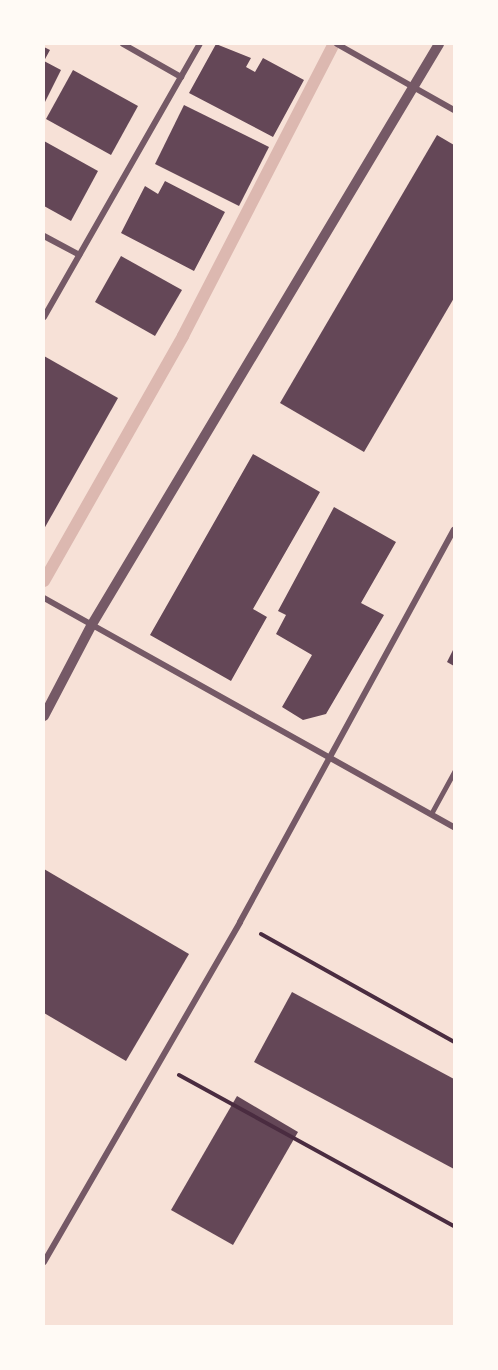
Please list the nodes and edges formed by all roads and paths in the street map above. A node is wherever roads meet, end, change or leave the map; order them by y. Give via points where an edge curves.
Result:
1 (123, 44) edge
2 (200, 44) edge
3 (337, 44) edge
4 (439, 44) edge
5 (181, 77) junction
6 (413, 87) junction
7 (454, 110) edge
8 (44, 236) edge
9 (79, 255) junction
10 (44, 317) edge
11 (454, 530) edge
12 (44, 598) edge
13 (91, 626) junction
14 (44, 716) edge
15 (332, 757) junction
16 (454, 772) edge
17 (431, 814) junction
18 (454, 827) edge
19 (240, 922) junction
20 (454, 1042) edge
21 (158, 1064) junction
22 (454, 1226) edge
23 (44, 1262) edge

1 - 5 street
2 - 5 street
3 - 6 street
4 - 6 street
5 - 9 street
6 - 7 street
6 - 13 street
8 - 9 street
9 - 10 street
11 - 15 street
12 - 13 street
13 - 14 street
13 - 15 street
15 - 17 street
15 - 19 street
16 - 17 lane
17 - 18 street
19 - 20 path
19 - 21 street
21 - 22 path
21 - 23 street

